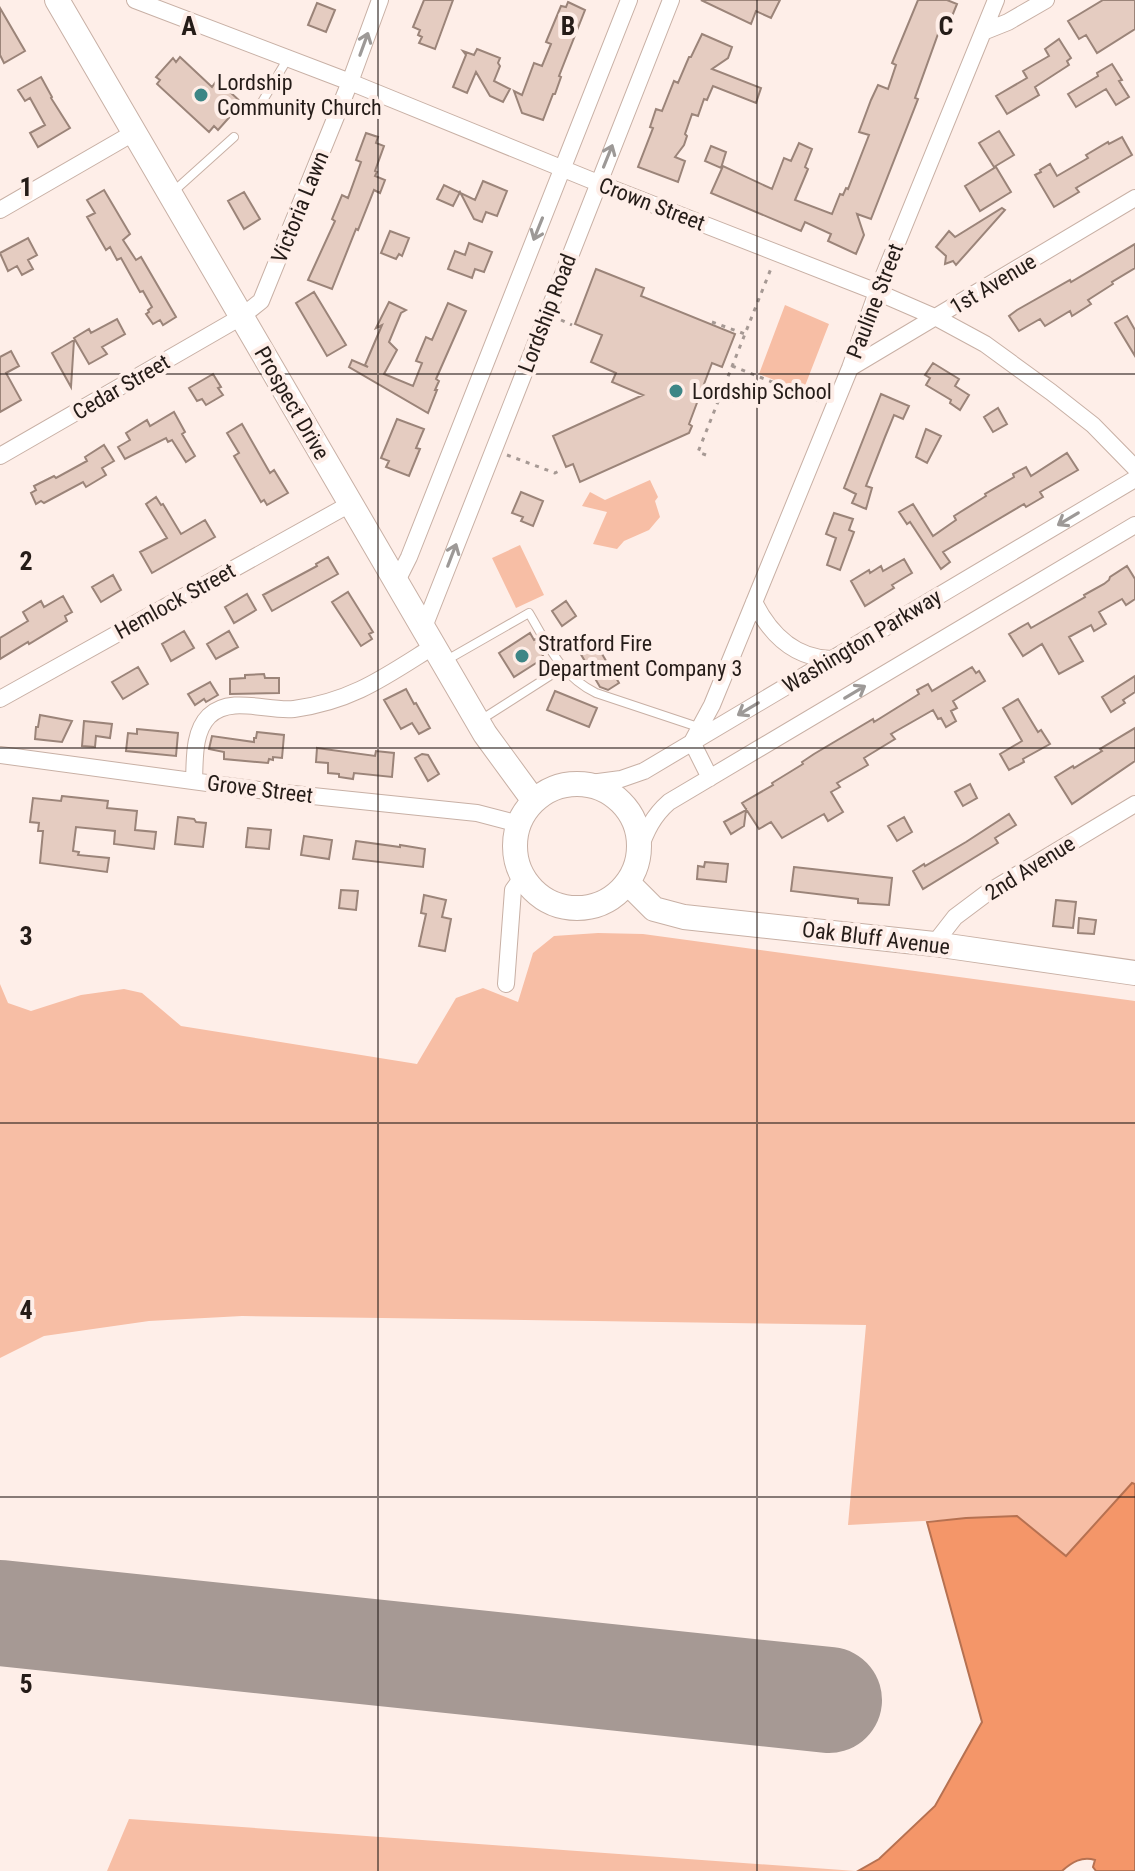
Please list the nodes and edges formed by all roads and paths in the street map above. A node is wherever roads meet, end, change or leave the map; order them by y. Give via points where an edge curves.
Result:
1 (57, 0) edge
2 (135, 0) edge
3 (380, 0) edge
4 (629, 0) edge
5 (671, 0) edge
6 (996, 0) edge
7 (1046, 0) edge
8 (983, 32) junction
9 (288, 58) junction
10 (350, 82) junction
11 (255, 114) dead end
12 (135, 132) junction
13 (234, 137) dead end
14 (562, 169) junction
15 (598, 183) junction
16 (170, 194) junction
17 (1135, 198) edge
18 (0, 210) edge
19 (777, 253) junction
20 (877, 292) junction
21 (241, 317) junction
22 (937, 318) junction
23 (712, 322) dead end
24 (745, 334) junction
25 (732, 366) junction
26 (850, 368) junction
27 (721, 395) junction
28 (740, 396) dead end
29 (835, 406) junction
30 (493, 449) junction
31 (706, 455) dead end
32 (0, 456) edge
33 (1135, 468) edge
34 (559, 471) dead end
35 (1135, 479) edge
36 (350, 504) junction
37 (1135, 525) edge
38 (397, 581) junction
39 (754, 602) junction
40 (434, 645) junction
41 (831, 659) junction
42 (562, 668) junction
43 (0, 699) edge
44 (478, 722) junction
45 (700, 734) junction
46 (0, 755) edge
47 (710, 778) junction
48 (194, 781) junction
49 (583, 784) junction
50 (534, 801) junction
51 (1135, 804) edge
52 (519, 824) junction
53 (639, 851) junction
54 (523, 876) junction
55 (628, 883) junction
56 (934, 944) junction
57 (1135, 973) edge
58 (506, 984) dead end

1 - 12 main road, Prospect Drive
2 - 9 street, Crown Street
10 -> 3 street, Victoria Lawn
4 - 14 street, Lordship Road
15 -> 5 street, Lordship Road
6 - 8 street, Pauline Street
7 - 8 street
8 - 20 street, Pauline Street
9 - 10 street, Crown Street
9 - 11 lane
10 - 14 street, Crown Street
10 - 21 street, Victoria Lawn via 267,290
12 - 16 main road, Prospect Drive
12 - 18 street
13 - 16 lane
14 - 15 street, Crown Street
14 -> 38 street, Lordship Road
15 - 19 street, Crown Street
15 - 30 street, Lordship Road
16 - 21 main road, Prospect Drive
17 - 22 street, 1st Avenue
19 - 20 street, Crown Street
19 - 24 path
20 - 22 street, Crown Street
20 - 26 street, Pauline Street
21 - 32 street, Cedar Street
21 - 36 main road, Prospect Drive
22 - 26 street, 1st Avenue
22 - 33 street, Crown Street via 985,344 1051,392
23 - 24 path
24 - 25 path
25 - 27 path
25 - 29 path
26 - 29 street, Pauline Street
27 - 28 path via 734,401
27 - 31 path via 698,452
29 - 39 street, Pauline Street
30 - 34 path
40 -> 30 street, Lordship Road
35 -> 41 street, Washington Parkway
36 - 38 main road, Prospect Drive
36 - 43 street, Hemlock Street
47 -> 37 street, Washington Parkway
38 - 40 main road, Prospect Drive
39 - 41 street via 789,646 802,655
39 - 45 street, Pauline Street
40 - 42 lane via 529,613
40 - 44 main road, Prospect Drive
40 - 48 street via 358,693 334,701 291,709 238,706 216,711 197,736
41 -> 45 street, Washington Parkway
42 - 44 lane
42 - 45 lane via 596,693
44 - 50 main road, Prospect Drive
45 - 47 street
45 - 49 street, Washington Parkway via 644,771
46 - 48 street, Grove Street
47 - 53 street, Washington Parkway via 657,813
48 - 52 street, Grove Street via 477,813
49 - 50 main road via 548,790
49 - 53 main road via 606,790 625,805 637,827
50 - 52 main road
51 - 56 street, 2nd Avenue via 987,893 955,917
52 - 54 main road via 516,860
53 - 55 main road
54 - 55 main road via 548,901 574,908 600,904
54 - 58 street via 513,890
55 - 56 main road, Oak Bluff Avenue via 654,909 684,917
56 - 57 main road, Oak Bluff Avenue

